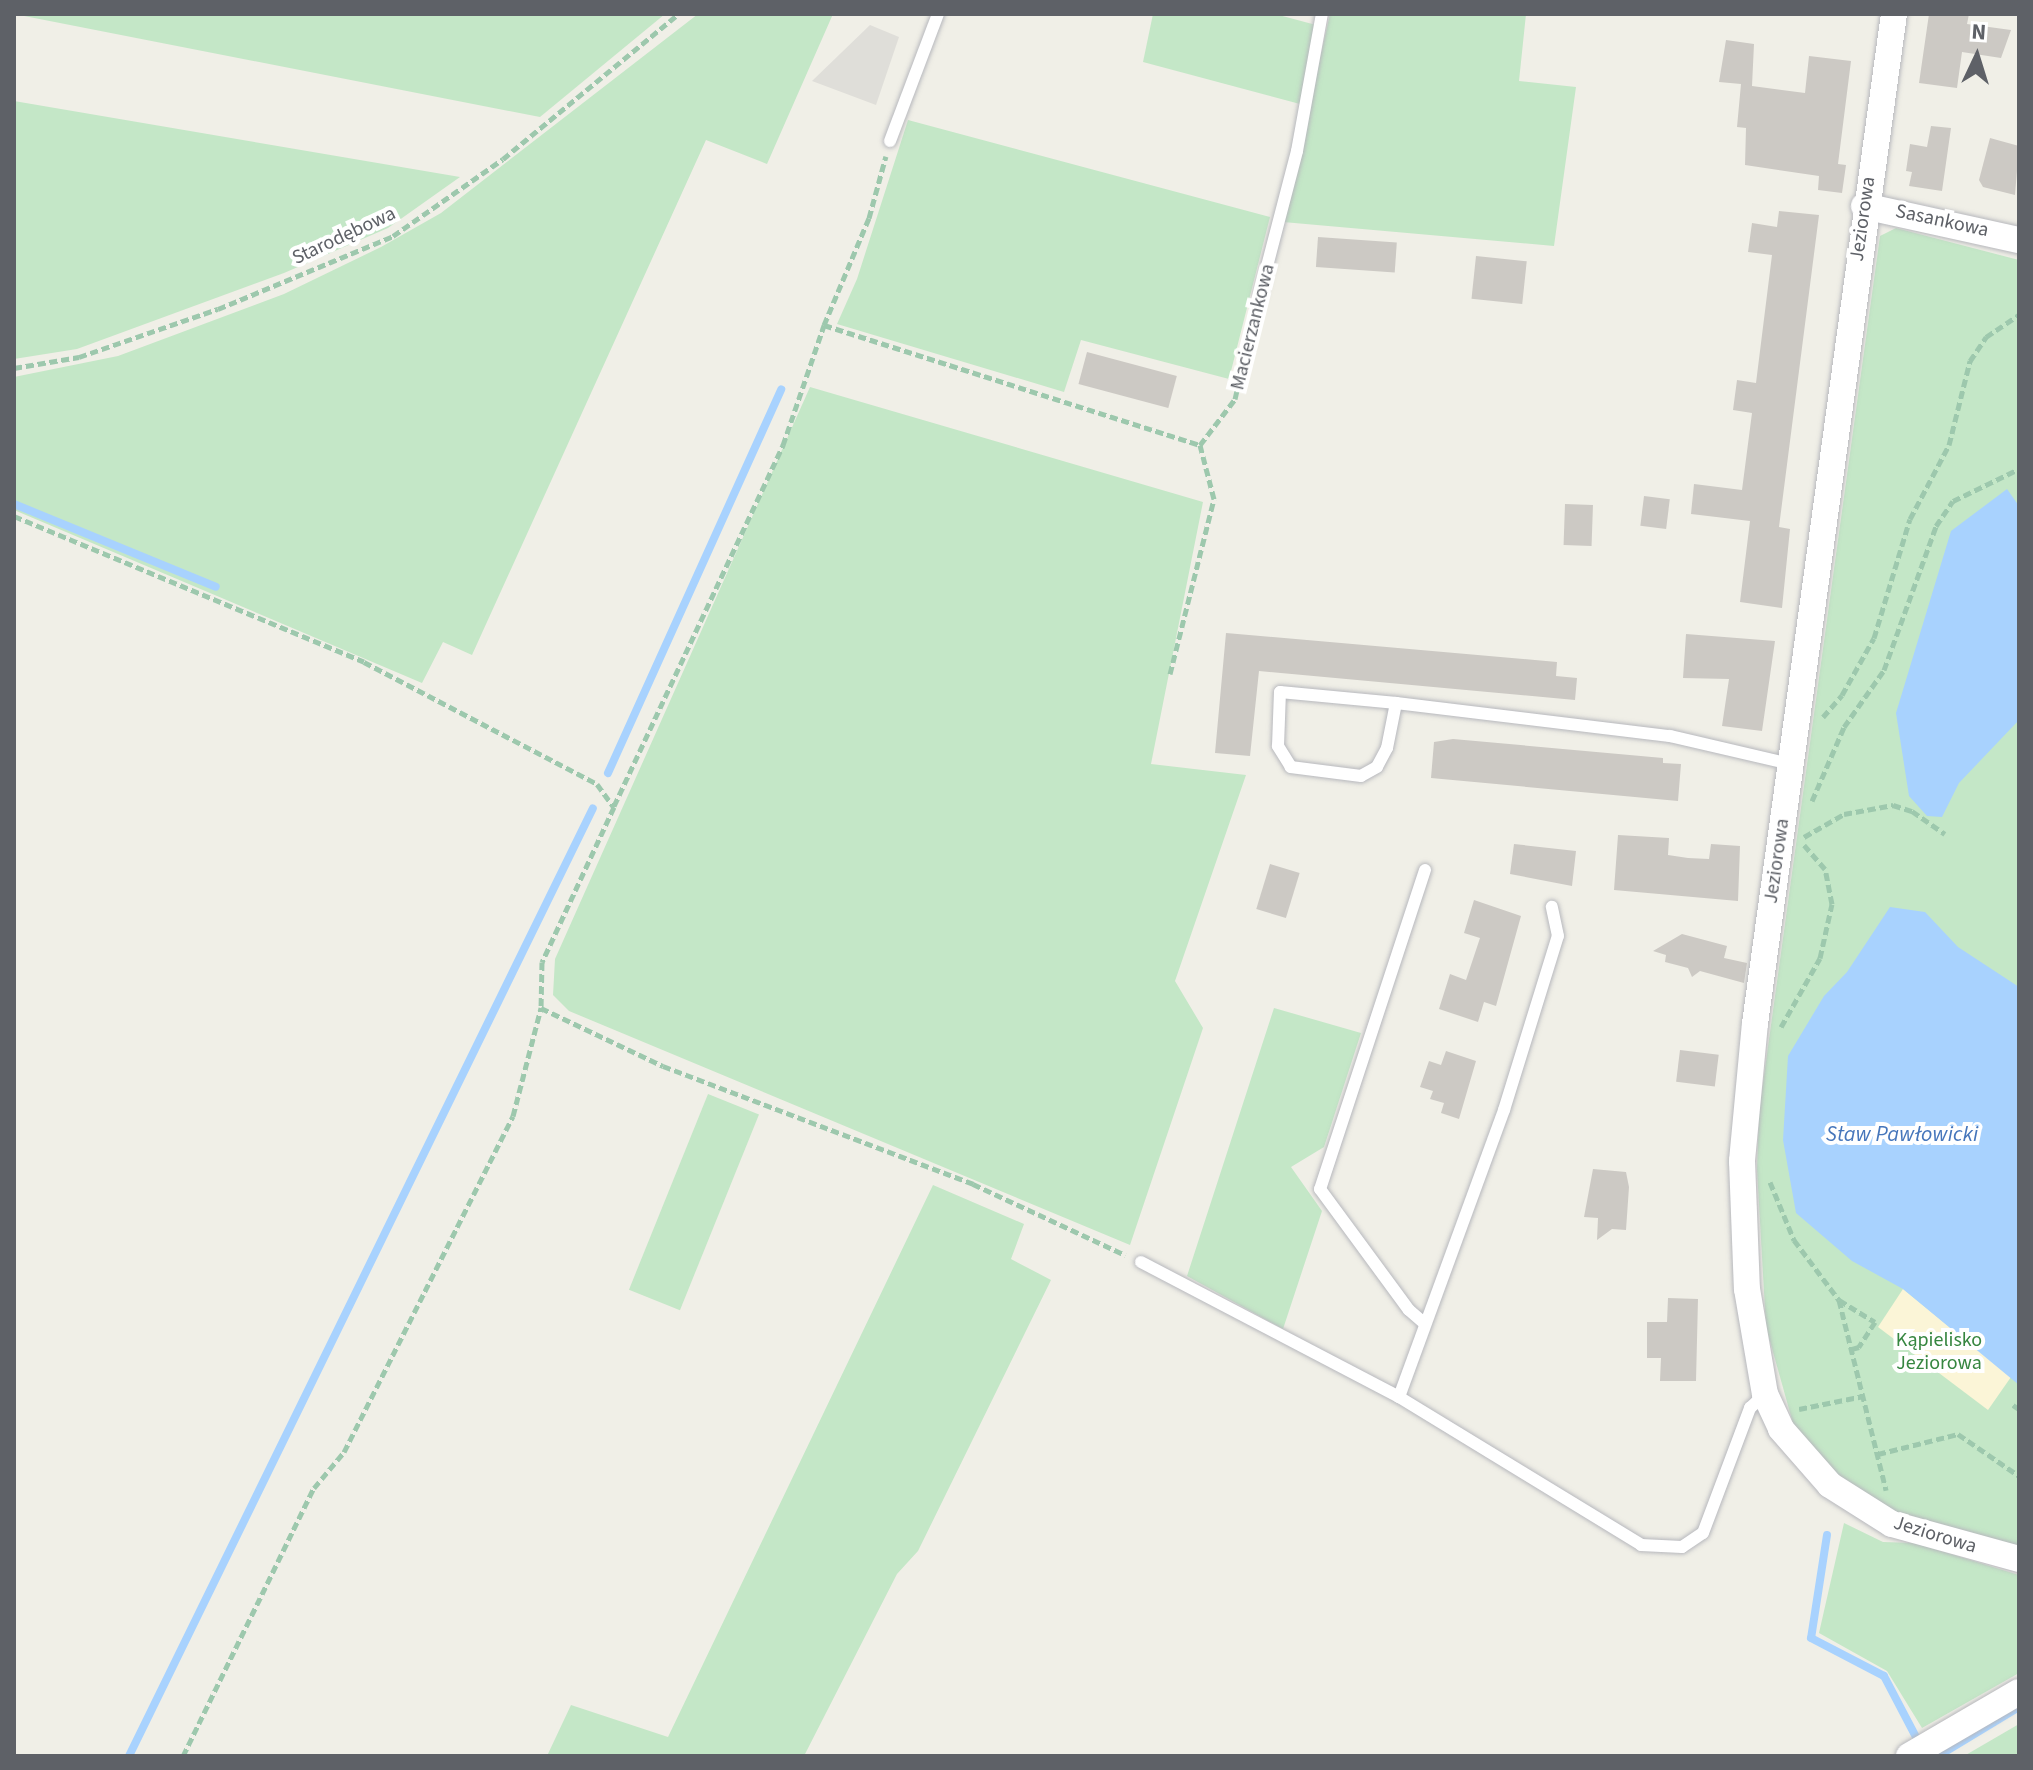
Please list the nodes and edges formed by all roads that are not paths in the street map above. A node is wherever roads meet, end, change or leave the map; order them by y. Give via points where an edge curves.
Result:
1 (938, 14) edge
2 (1322, 14) edge
3 (1894, 14) edge
4 (890, 141) road end
5 (1864, 206) junction
6 (2019, 240) edge
7 (1259, 297) road end
8 (1396, 703) junction
9 (1790, 764) junction
10 (1425, 870) dead end
11 (1552, 907) dead end
12 (1141, 1262) road end
13 (1425, 1324) junction
14 (1399, 1397) junction
15 (1770, 1404) junction
16 (2019, 1559) edge
17 (2019, 1692) edge
18 (1909, 1756) edge

1 - 4 lane
2 - 7 lane, Macierzankowa via 1297,151
3 - 5 street, Jeziorowa
5 - 6 street, Sasankowa
5 - 9 street, Jeziorowa
8 - 8 lane via 1280,692 1278,746 1291,767 1361,776 1377,767 1387,748
8 - 9 lane via 1670,736
9 - 15 street, Jeziorowa via 1742,1161 1747,1289
10 - 13 lane via 1320,1189 1409,1310
11 - 13 lane via 1558,936 1504,1110
12 - 14 lane
13 - 14 lane
14 - 15 lane via 1641,1545 1663,1549 1682,1547 1703,1533 1750,1408
15 - 16 street, Jeziorowa via 1830,1485 1886,1521
17 - 18 street

